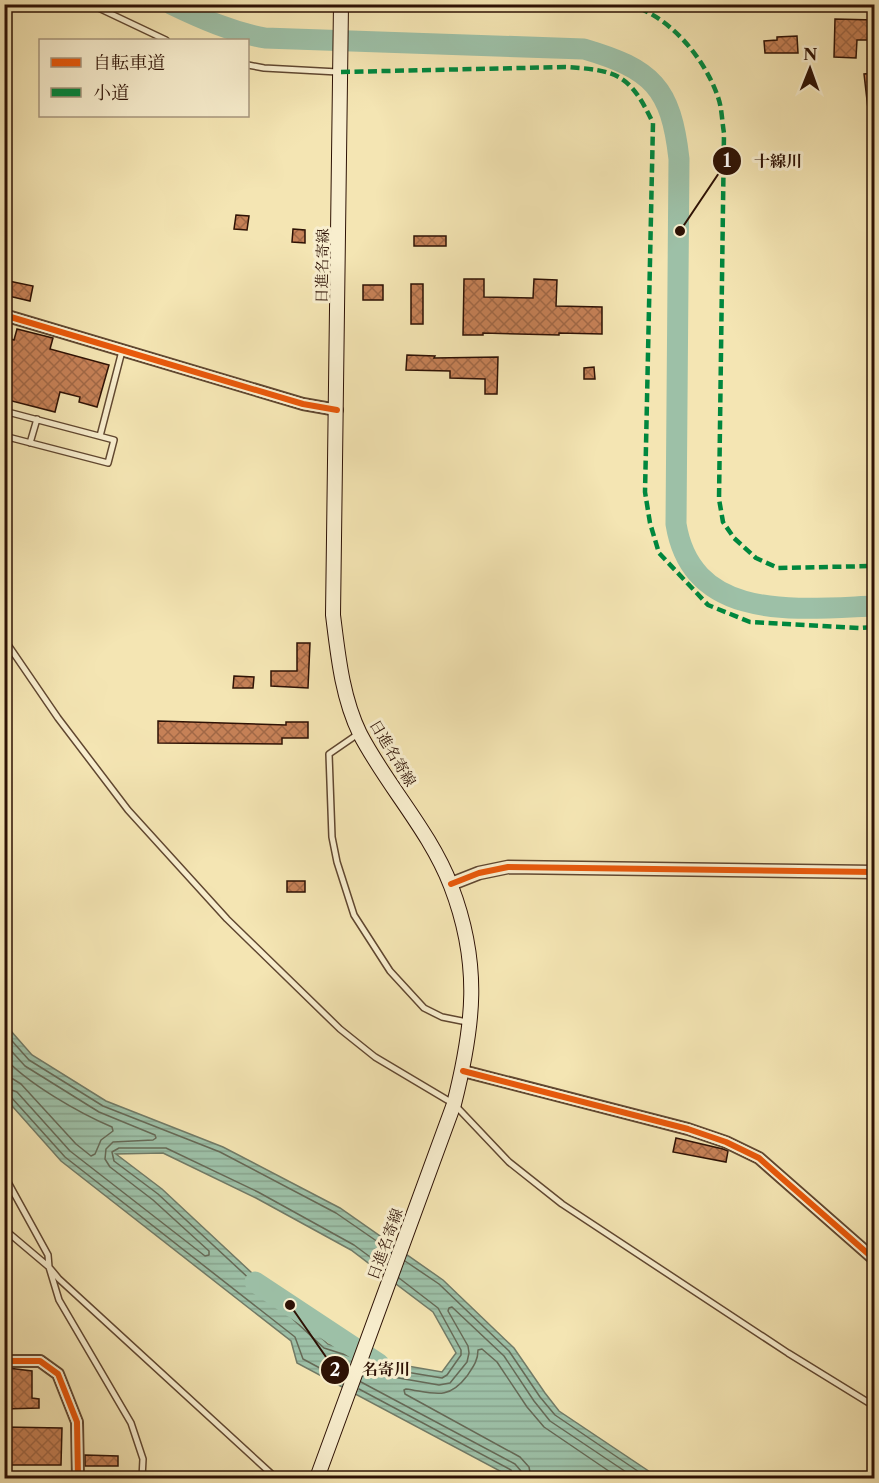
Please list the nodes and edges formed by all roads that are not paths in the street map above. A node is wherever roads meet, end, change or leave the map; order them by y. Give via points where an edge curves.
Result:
1 (90, 4) edge
2 (341, 5) edge
3 (164, 39) edge
4 (249, 65) edge
5 (341, 65) junction
6 (4, 315) edge
7 (122, 351) junction
8 (337, 410) junction
9 (4, 411) edge
10 (37, 419) junction
11 (4, 436) edge
12 (100, 436) junction
13 (30, 443) junction
14 (4, 639) edge
15 (360, 733) junction
16 (874, 872) edge
17 (451, 884) junction
18 (471, 1023) junction
19 (463, 1071) junction
20 (454, 1104) junction
21 (4, 1175) edge
22 (4, 1229) edge
23 (874, 1259) edge
24 (49, 1267) junction
25 (4, 1361) edge
26 (874, 1406) edge
27 (78, 1479) edge
28 (142, 1479) edge
29 (276, 1479) edge
30 (317, 1479) edge

1 - 3 lane
2 - 5 main road, 日進名寄線
4 - 5 lane
5 - 8 main road, 日進名寄線
6 - 7 street
7 - 8 street via 303,404
7 - 12 lane
8 - 15 main road, 日進名寄線 via 333,615 346,696
9 - 10 lane
10 - 12 lane
10 - 13 lane
11 - 13 lane
12 - 13 lane via 114,440 108,463
14 - 20 lane via 128,810 227,919 340,1029 375,1057
15 - 17 main road, 日進名寄線 via 427,838
15 - 18 lane via 329,754 332,837 354,915 390,971 424,1008 442,1017
16 - 17 street via 508,867
17 - 18 main road, 日進名寄線 via 470,953
18 - 19 main road, 日進名寄線
19 - 20 main road, 日進名寄線
19 - 23 street via 726,1142 759,1158
20 - 26 lane via 508,1162 562,1204
20 - 30 main road, 日進名寄線
21 - 24 lane via 48,1255
22 - 24 lane
24 - 28 lane via 59,1300 131,1423 142,1459
24 - 29 lane
25 - 27 street via 40,1361 58,1374 77,1422

